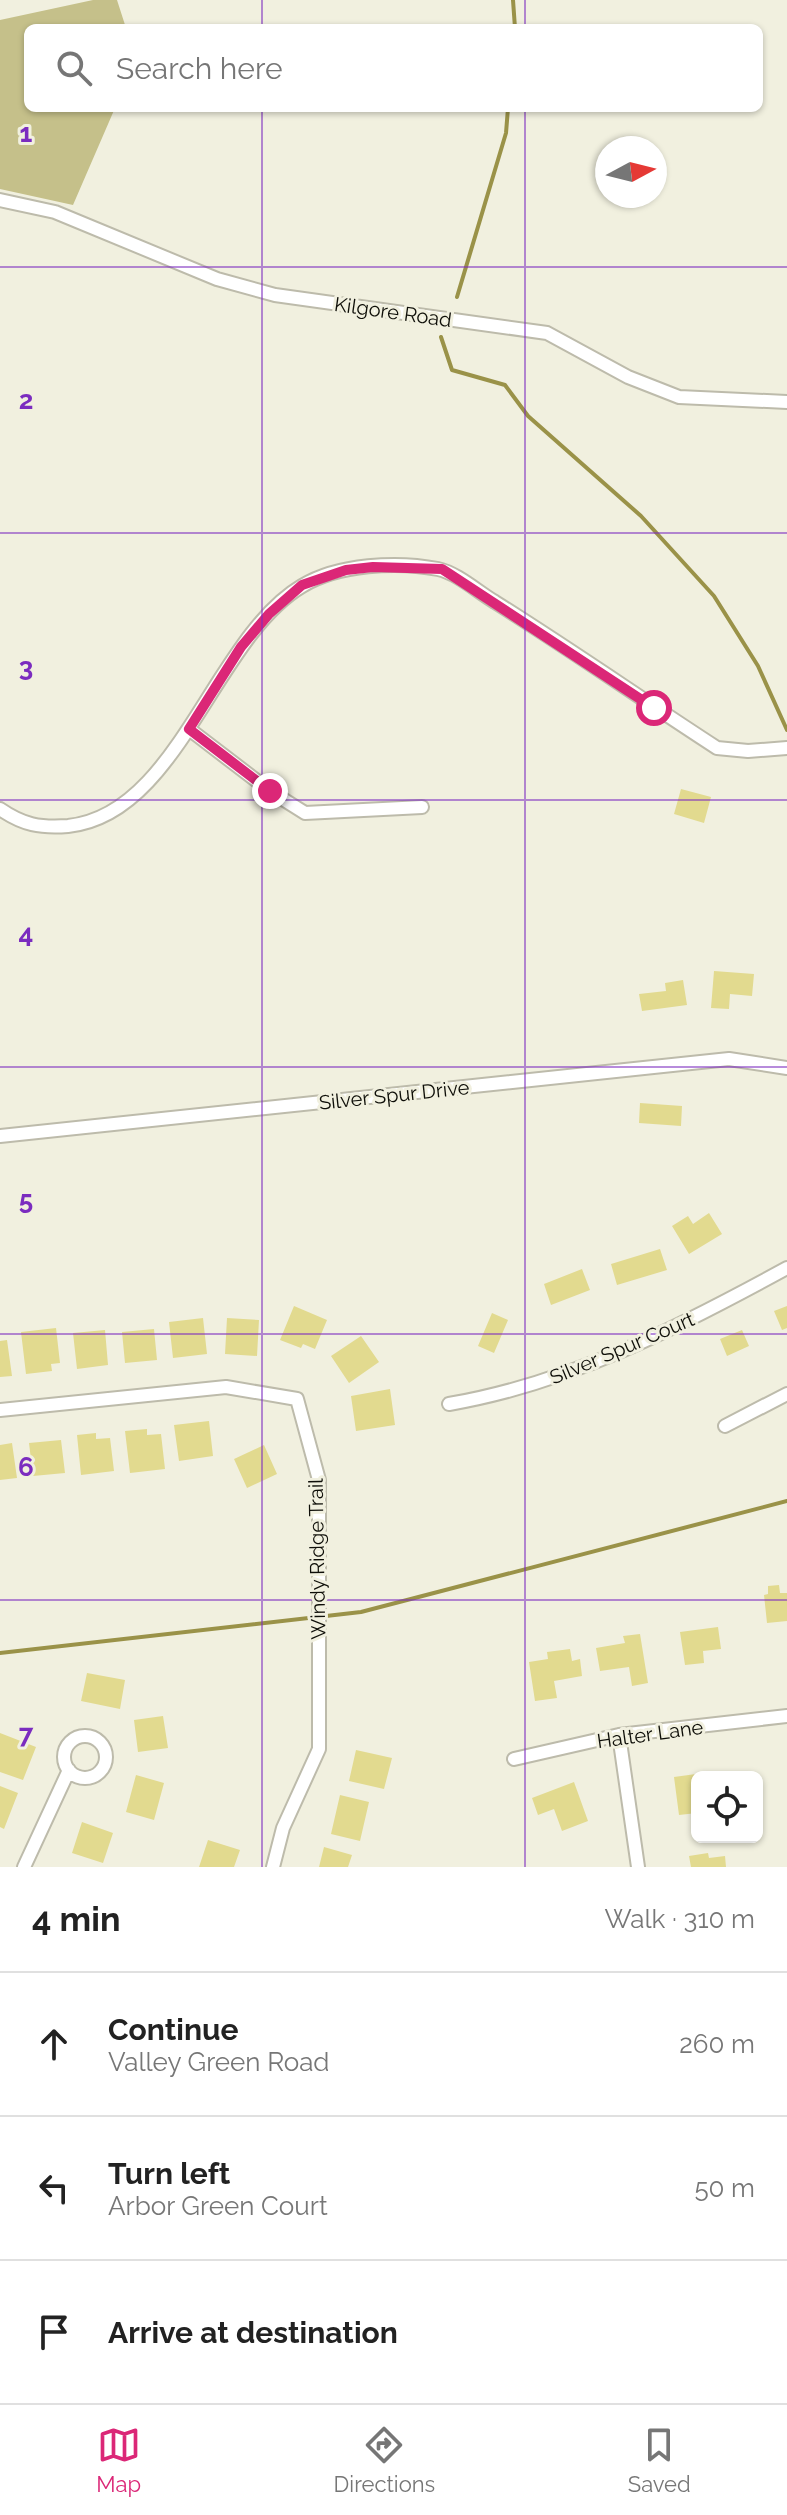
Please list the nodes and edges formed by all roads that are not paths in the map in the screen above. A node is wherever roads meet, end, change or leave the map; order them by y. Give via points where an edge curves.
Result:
1 (0, 200) edge
2 (787, 402) edge
3 (189, 729) junction
4 (787, 748) edge
5 (422, 807) dead end
6 (0, 809) edge
7 (787, 1068) edge
8 (0, 1136) edge
9 (787, 1268) edge
10 (787, 1394) edge
11 (449, 1404) dead end
12 (0, 1410) edge
13 (725, 1426) dead end
14 (787, 1716) edge
15 (619, 1735) junction
16 (514, 1759) dead end
17 (69, 1770) dead end
18 (24, 1867) edge
19 (273, 1867) edge
20 (638, 1867) edge

1 - 2 street, Kilgore Road via 55,212 217,279 275,295 547,333 628,377 679,397
3 - 4 street via 241,647 302,585 346,570 417,566 442,569 717,748
3 - 5 street via 305,813
3 - 6 street via 132,797 106,817 44,828 21,823
7 - 8 street, Silver Spur Drive via 729,1059
9 - 11 street, Silver Spur Court via 648,1340 561,1376
10 - 13 street
12 - 19 street, Windy Ridge Trail via 226,1387 297,1399 319,1480 319,1749 283,1828
14 - 15 street, Halter Lane
15 - 16 street, Halter Lane
15 - 20 street
17 - 18 street

